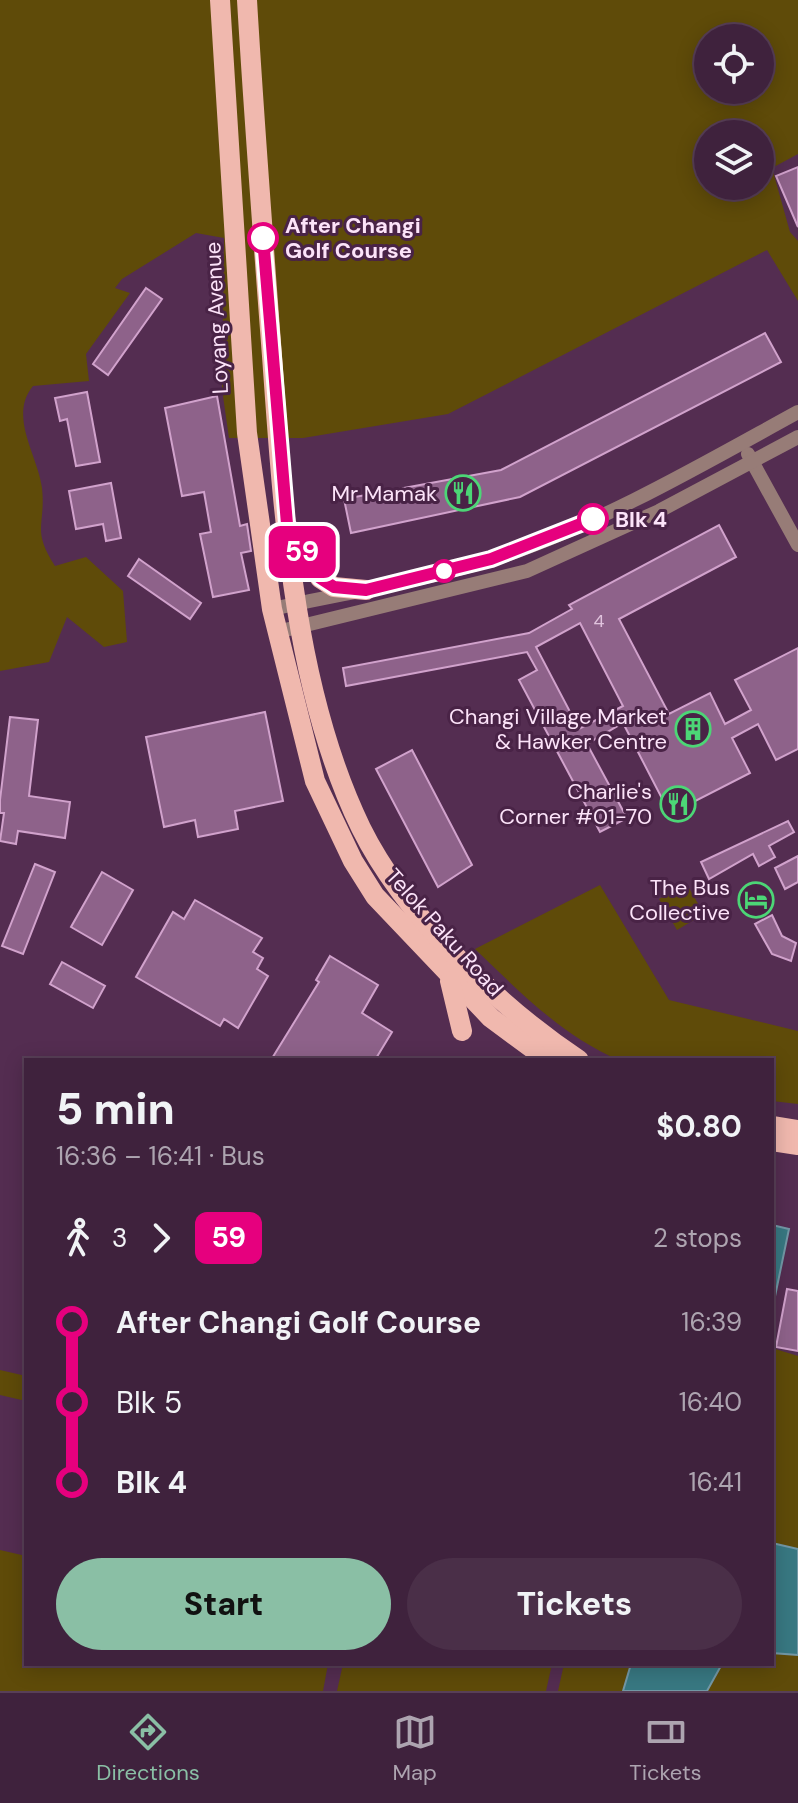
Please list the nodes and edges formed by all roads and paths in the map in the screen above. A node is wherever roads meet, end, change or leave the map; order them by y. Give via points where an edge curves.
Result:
1 (220, 0) edge
2 (247, 0) edge
3 (798, 412) edge
4 (798, 437) edge
5 (742, 443) junction
6 (752, 462) junction
7 (287, 524) junction
8 (798, 545) edge
9 (366, 590) junction
10 (298, 603) junction
11 (272, 609) junction
12 (302, 628) junction
13 (277, 632) junction
14 (448, 974) junction
15 (462, 1031) dead end
16 (545, 1058) edge
17 (576, 1058) edge
18 (774, 1126) edge
19 (798, 1130) edge
20 (774, 1141) edge
21 (798, 1145) edge

1 - 11 main road, Loyang Avenue via 247,433
2 - 7 main road
3 - 5 street
4 - 6 street
5 - 6 street
5 - 9 street via 540,542
6 - 8 street
6 - 12 street via 527,571
7 - 9 main road via 320,578 334,587
7 - 10 main road
9 - 10 street
10 - 11 street
10 - 12 main road
11 - 13 main road, Loyang Avenue
12 - 13 street
12 - 17 main road, Telok Paku Road via 332,761 375,853 464,965 541,1035
13 - 14 main road, Telok Paku Road via 315,781 353,861 375,896
14 - 15 main road
14 - 16 main road, Telok Paku Road via 491,1018
18 - 19 main road
20 - 21 main road

